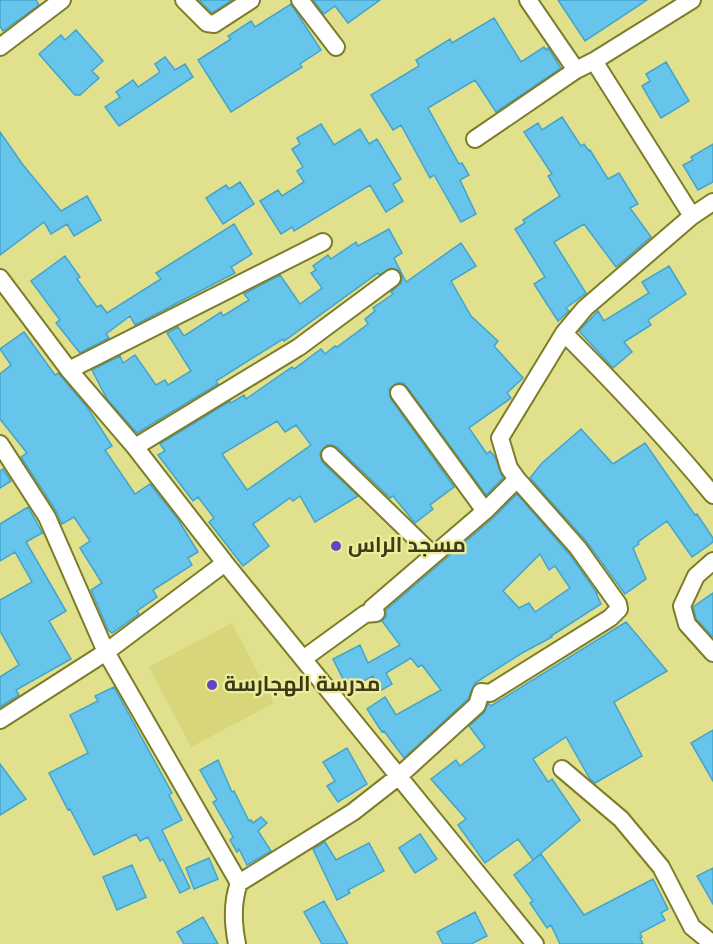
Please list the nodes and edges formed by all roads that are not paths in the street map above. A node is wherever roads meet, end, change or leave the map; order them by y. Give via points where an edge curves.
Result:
1 (62, 0) edge
2 (184, 0) edge
3 (250, 0) edge
4 (300, 0) edge
5 (528, 0) edge
6 (692, 0) edge
7 (0, 47) edge
8 (336, 47) dead end
9 (594, 61) junction
10 (576, 70) junction
11 (475, 139) dead end
12 (713, 202) edge
13 (693, 216) junction
14 (322, 242) dead end
15 (0, 278) edge
16 (392, 278) dead end
17 (564, 333) junction
18 (69, 370) junction
19 (399, 393) dead end
20 (0, 444) edge
21 (135, 447) junction
22 (330, 455) dead end
23 (517, 479) junction
24 (713, 495) edge
25 (485, 511) junction
26 (433, 555) junction
27 (713, 561) edge
28 (225, 563) junction
29 (106, 652) junction
30 (713, 652) edge
31 (303, 659) junction
32 (0, 720) edge
33 (562, 769) dead end
34 (399, 776) junction
35 (239, 883) junction
36 (237, 944) edge
37 (536, 944) edge
38 (713, 944) edge

1 - 7 street
2 - 3 street via 207,23 214,24
4 - 8 street
5 - 10 street
6 - 9 street
9 - 10 street
9 - 13 street
10 - 11 street
12 - 13 street
13 - 17 street via 585,308
14 - 18 street
15 - 18 street
16 - 21 street via 299,347
17 - 23 street via 500,438 509,468
17 - 24 street via 611,379
18 - 21 street
19 - 25 street
20 - 29 street via 47,517
21 - 28 street
22 - 26 street
23 - 25 street
23 - 34 street via 578,548 619,609 490,693 481,692 477,705
25 - 26 street
26 - 31 street via 372,608 376,613 365,614
27 - 30 street via 696,576 682,606 687,624
28 - 29 street
28 - 31 street
29 - 32 street
29 - 35 street
31 - 34 street
33 - 38 street via 621,819 661,867 692,927
34 - 35 street via 353,812
34 - 37 street
35 - 36 street via 234,896

